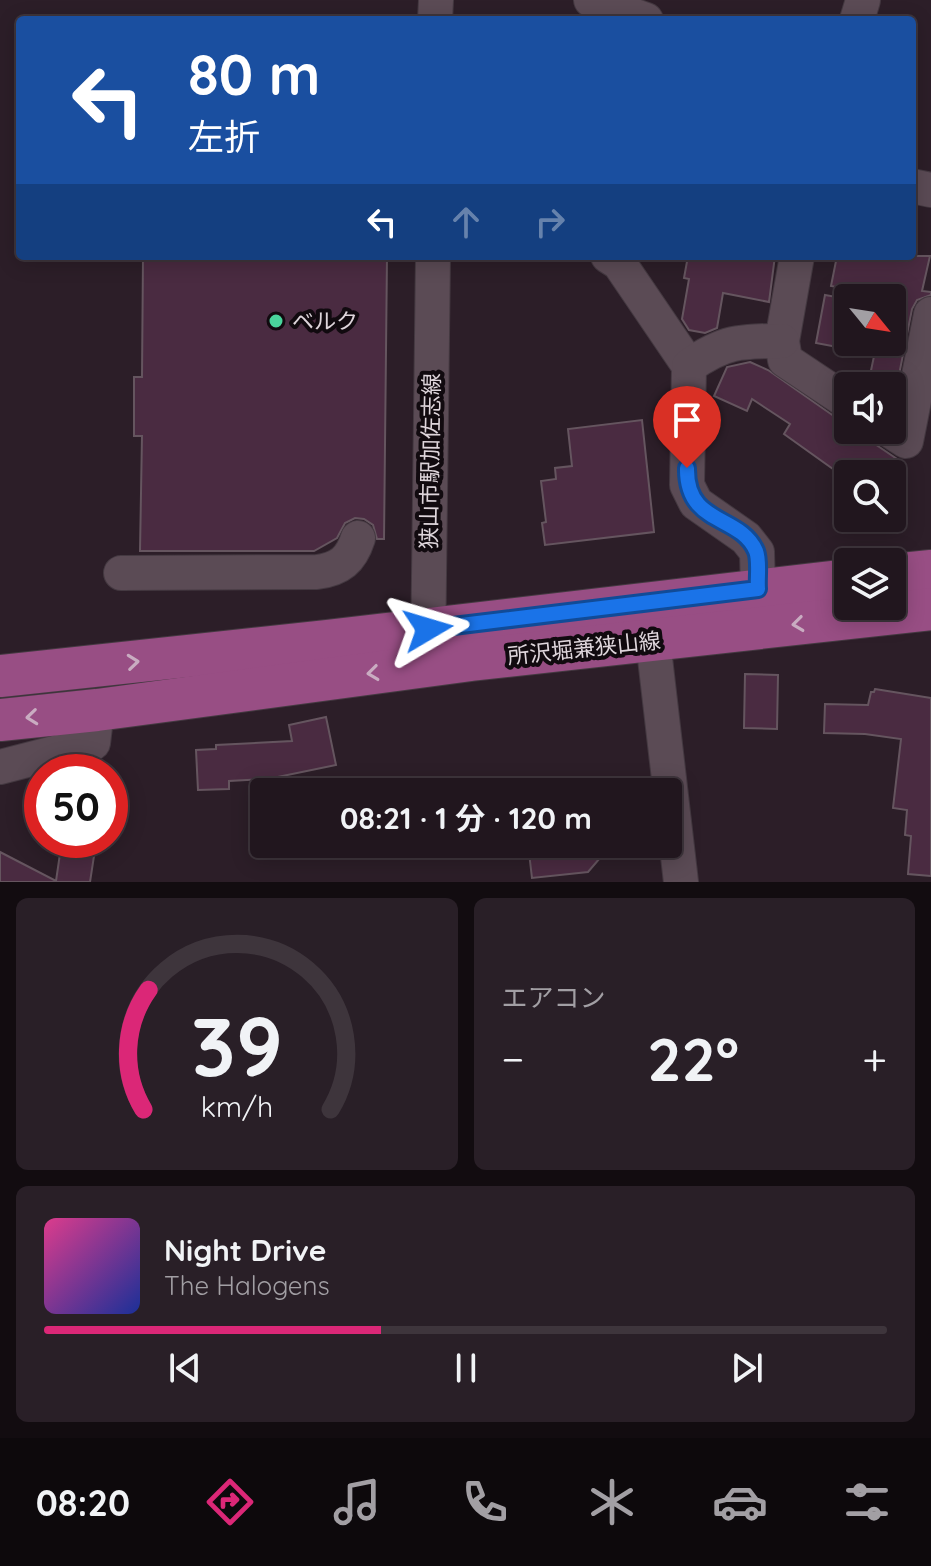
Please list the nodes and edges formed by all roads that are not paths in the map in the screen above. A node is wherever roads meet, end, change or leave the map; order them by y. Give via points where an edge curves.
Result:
1 (591, 0) edge
2 (635, 16) edge
3 (433, 260) edge
4 (614, 260) edge
5 (796, 260) edge
6 (931, 314) edge
7 (782, 341) junction
8 (689, 366) junction
9 (834, 393) edge
10 (906, 441) edge
11 (358, 538) dead end
12 (931, 571) edge
13 (121, 573) dead end
14 (906, 574) edge
15 (834, 581) edge
16 (758, 589) junction
17 (931, 609) edge
18 (653, 641) junction
19 (428, 647) junction
20 (0, 676) edge
21 (97, 710) junction
22 (0, 720) edge
23 (0, 767) edge
24 (681, 882) edge

1 - 2 street
3 - 19 street, 狭山市駅加佐志線
4 - 8 street
5 - 7 street
6 - 10 street
7 - 8 street via 738,341
7 - 9 street via 785,360
8 - 16 street via 687,485 696,503 746,538 757,552
11 - 13 street via 346,561 334,570
12 - 14 main road
15 - 16 main road, 所沢堀兼狭山線
16 - 19 main road, 所沢堀兼狭山線
17 -> 18 main road, 所沢堀兼狭山線
18 - 19 main road, 所沢堀兼狭山線
18 - 24 street
20 -> 19 main road, 所沢堀兼狭山線
19 -> 21 main road, 所沢堀兼狭山線
21 -> 22 main road, 所沢堀兼狭山線
21 - 23 street via 93,743

